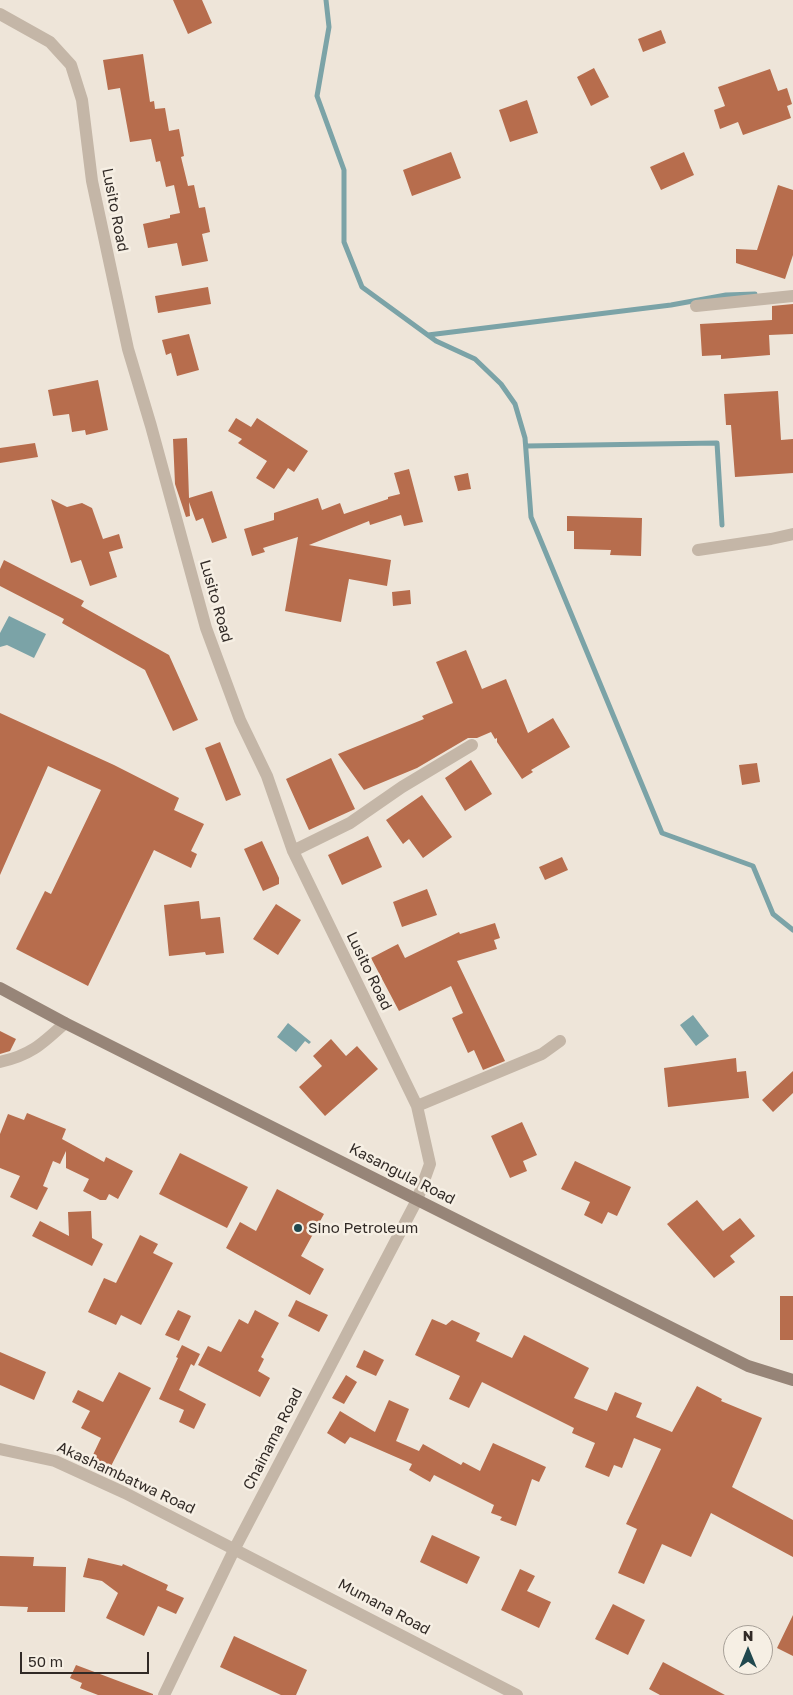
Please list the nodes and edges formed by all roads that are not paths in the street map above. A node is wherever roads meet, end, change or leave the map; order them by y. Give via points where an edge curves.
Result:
1 (0, 14) edge
2 (793, 296) edge
3 (696, 306) dead end
4 (793, 534) edge
5 (698, 550) dead end
6 (472, 745) dead end
7 (293, 851) junction
8 (0, 988) edge
9 (64, 1023) junction
10 (560, 1041) dead end
11 (0, 1062) edge
12 (417, 1106) junction
13 (417, 1200) junction
14 (793, 1380) edge
15 (0, 1449) edge
16 (235, 1548) junction
17 (164, 1695) edge
18 (518, 1695) edge

1 - 7 street, Lusito Road via 50,42 71,65 82,100 92,181 128,349 203,618 237,713 268,776
2 - 3 street
4 - 5 street
6 - 7 street via 350,823
7 - 12 street, Lusito Road
8 - 9 main road, Kasangula Road
9 - 11 street via 42,1044 21,1057
9 - 13 main road, Kasangula Road
10 - 12 street via 542,1054
12 - 13 street, Lusito Road via 430,1164
13 - 14 main road, Kasangula Road via 741,1362
13 - 16 street, Chainama Road
15 - 16 street, Akashambatwa Road via 56,1461
16 - 17 street, Chainama Road
16 - 18 street, Mumana Road

